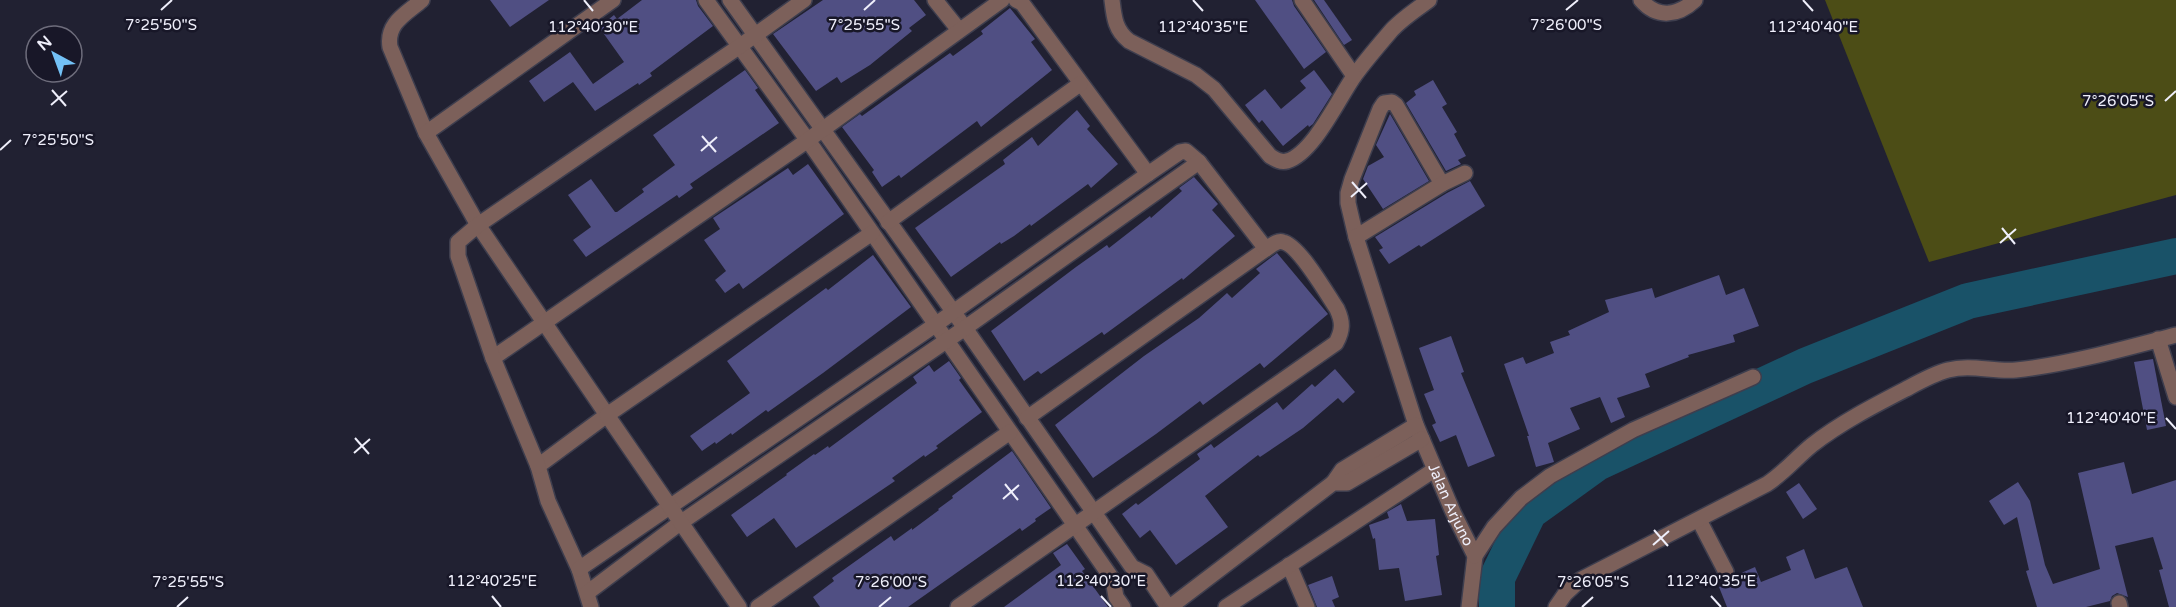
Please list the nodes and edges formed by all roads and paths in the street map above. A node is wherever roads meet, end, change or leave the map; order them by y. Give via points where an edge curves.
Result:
1 (422, 0) edge
2 (613, 0) edge
3 (706, 0) edge
4 (730, 0) edge
5 (804, 0) edge
6 (935, 0) edge
7 (1002, 0) edge
8 (1017, 0) edge
9 (1112, 0) edge
10 (1302, 0) edge
11 (1429, 0) edge
12 (1641, 0) edge
13 (1695, 0) edge
14 (959, 30) junction
15 (756, 34) junction
16 (740, 46) junction
17 (1354, 76) junction
18 (1080, 84) junction
19 (822, 129) junction
20 (426, 133) junction
21 (808, 140) junction
22 (1199, 162) junction
23 (1465, 173) dead end
24 (1148, 174) junction
25 (1442, 184) junction
26 (888, 222) junction
27 (478, 225) junction
28 (872, 233) junction
29 (1356, 237) junction
30 (1266, 249) junction
31 (952, 312) junction
32 (545, 323) junction
33 (935, 325) junction
34 (965, 328) junction
35 (2176, 335) edge
36 (2158, 339) junction
37 (946, 341) junction
38 (493, 358) junction
39 (1753, 377) dead end
40 (2176, 397) edge
41 (608, 415) junction
42 (1027, 418) junction
43 (1010, 432) junction
44 (1419, 432) junction
45 (538, 466) junction
46 (1434, 470) junction
47 (670, 508) junction
48 (1095, 512) junction
49 (1699, 520) junction
50 (680, 523) junction
51 (1076, 526) junction
52 (1475, 556) junction
53 (1289, 565) junction
54 (1132, 567) junction
55 (579, 569) junction
56 (1726, 572) dead end
57 (1113, 580) junction
58 (589, 600) edge
59 (739, 607) edge
60 (758, 607) edge
61 (958, 607) edge
62 (1123, 607) edge
63 (1169, 607) edge
64 (1226, 607) edge
65 (1307, 607) edge
66 (1469, 607) edge
67 (1556, 607) edge

1 - 20 street via 388,35
2 - 20 street
3 - 16 street
4 - 15 street
5 - 15 street
6 - 14 street
7 - 14 street
8 - 18 street
9 - 17 street via 1121,35 1196,75 1214,89 1278,161 1286,162 1310,143 1331,117
10 - 17 street
11 - 17 street via 1392,29
12 - 13 street via 1665,14 1684,9
14 - 19 street
15 - 16 street
15 - 19 street
16 - 21 street
16 - 27 street
18 - 24 street
18 - 26 street
19 - 21 street
19 - 26 street
20 - 27 street
21 - 28 street
21 - 32 street
22 - 24 street via 1186,151 1180,152
22 - 30 street
22 - 34 street
23 - 25 street
24 - 31 street
25 - 29 street
25 - 29 street, Jalan Arjuno via 1396,105 1384,103 1348,193
26 - 31 street
27 - 32 street
27 - 38 street via 458,242 458,256
28 - 33 street
28 - 41 street
29 - 44 street, Jalan Arjuno
30 - 42 street
30 - 48 street via 1284,242 1297,251 1342,319 1342,332 1336,343
31 - 33 street
31 - 34 street
32 - 38 street
32 - 41 street
33 - 37 street
33 - 47 street
34 - 37 street
34 - 42 street
35 - 36 street
36 - 40 street
36 - 49 street via 2015,370 1966,367 1931,376 1822,437 1774,479
37 - 43 street
37 - 50 street
38 - 45 street
39 - 52 street via 1633,430 1550,476 1494,526
41 - 45 street
41 - 47 street
42 - 48 street
43 - 51 street
43 - 60 street
44 - 46 street, Jalan Arjuno
44 - 63 street via 1347,483 1333,483
45 - 55 street via 548,501
46 - 52 street, Jalan Arjuno
46 - 53 street
47 - 50 street
47 - 55 street
48 - 51 street
48 - 54 street
49 - 56 street
49 - 67 street via 1580,580
50 - 58 street
50 - 59 street
51 - 57 street
51 - 61 street
52 - 66 street, Jalan Arjuno
53 - 64 street
53 - 65 street
54 - 57 street
54 - 63 street via 1146,574
55 - 58 street
57 - 62 street via 1116,597

